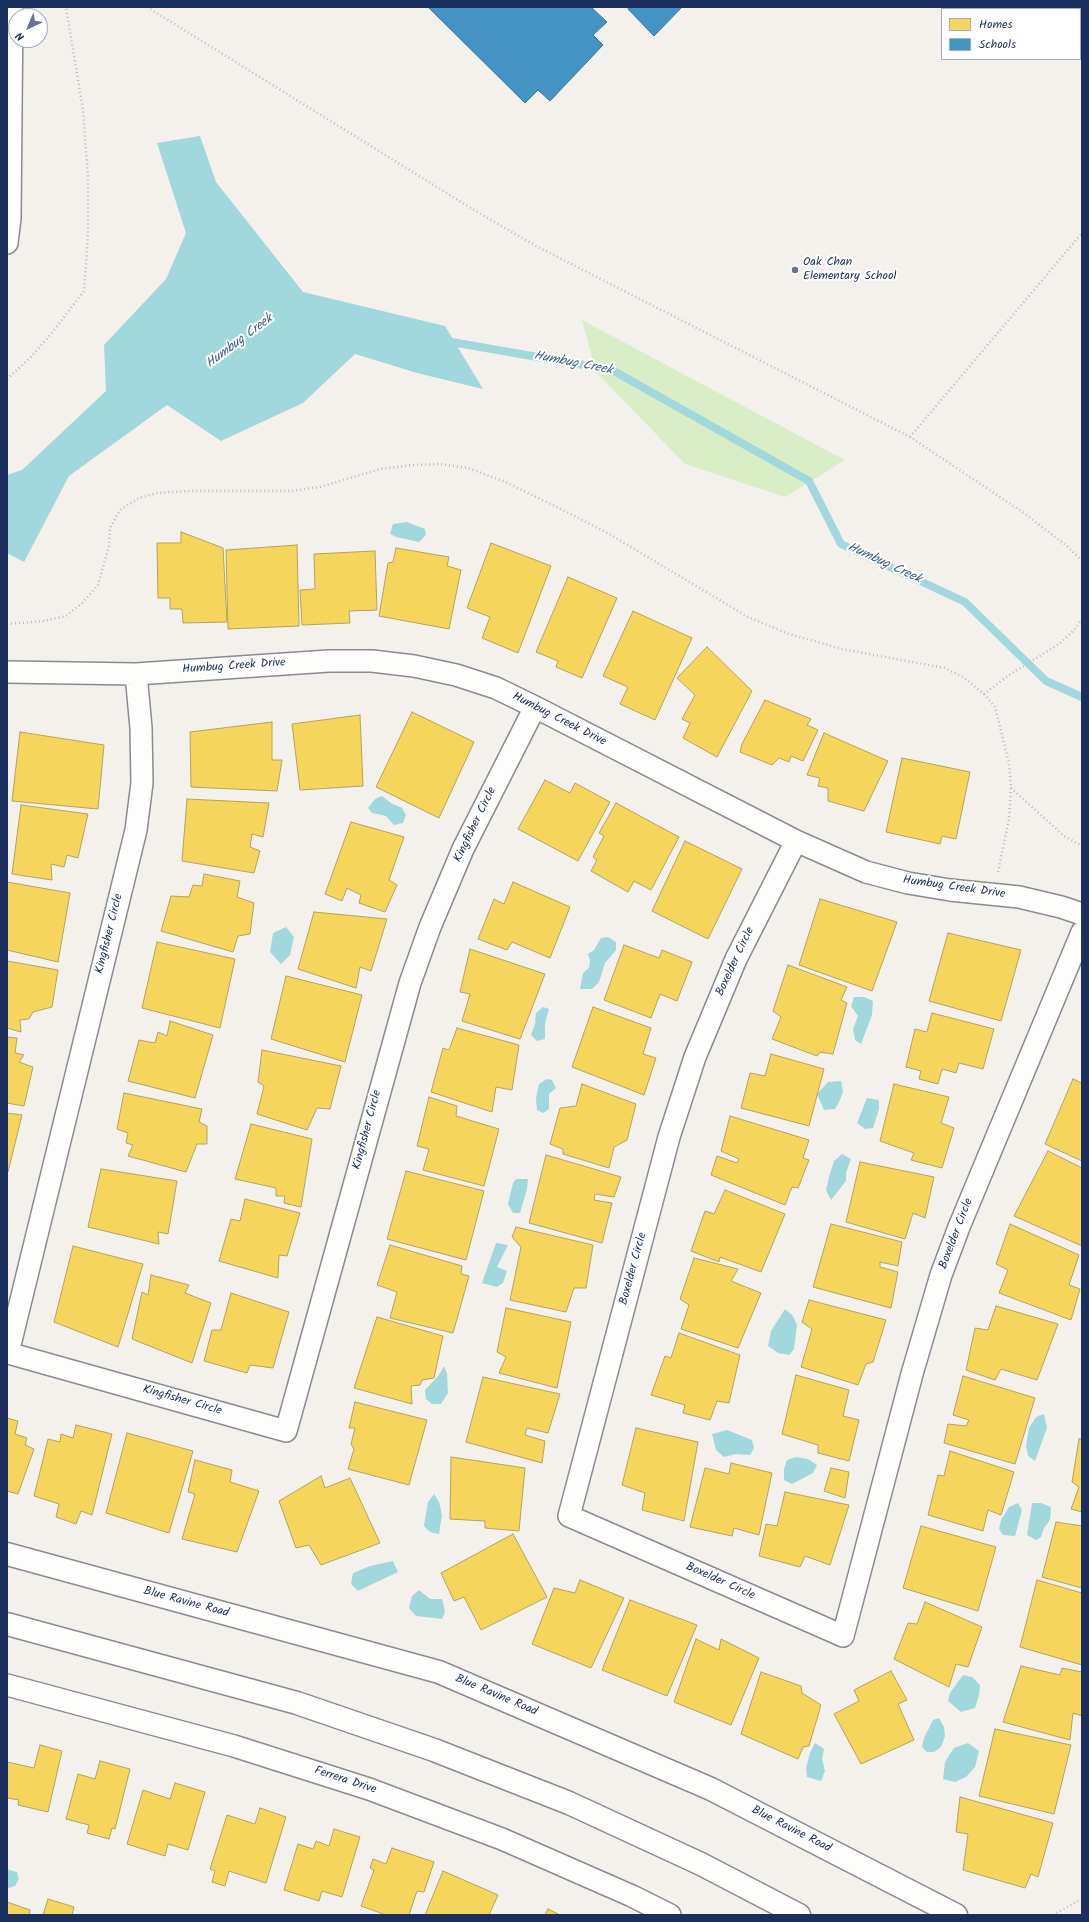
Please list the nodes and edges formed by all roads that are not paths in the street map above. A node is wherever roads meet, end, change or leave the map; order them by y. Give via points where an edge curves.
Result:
1 (12, 7) edge
2 (7, 243) edge
3 (7, 672) edge
4 (136, 674) junction
5 (535, 707) junction
6 (796, 841) junction
7 (1082, 914) edge
8 (1082, 932) edge
9 (7, 1554) edge
10 (7, 1624) edge
11 (7, 1685) edge
12 (670, 1915) edge
13 (799, 1915) edge
14 (956, 1915) edge

1 - 2 street via 10,218
3 - 4 street, Humbug Creek Drive
4 - 5 street, Humbug Creek Drive via 329,661 372,661 456,675 496,688
4 - 5 street, Kingfisher Circle via 141,728 142,783 136,830 8,1353 286,1431 410,983 463,849
5 - 6 street, Humbug Creek Drive
6 - 7 street, Humbug Creek Drive via 866,872 908,883 1019,897
6 - 8 street, Boxelder Circle via 736,958 695,1056 669,1137 569,1516 843,1636 912,1374 941,1275
9 - 14 main road, Blue Ravine Road via 439,1672 711,1789
10 - 13 main road via 297,1703 434,1750 569,1803 701,1864
11 - 12 street, Ferrera Drive via 234,1746 369,1789 502,1839

